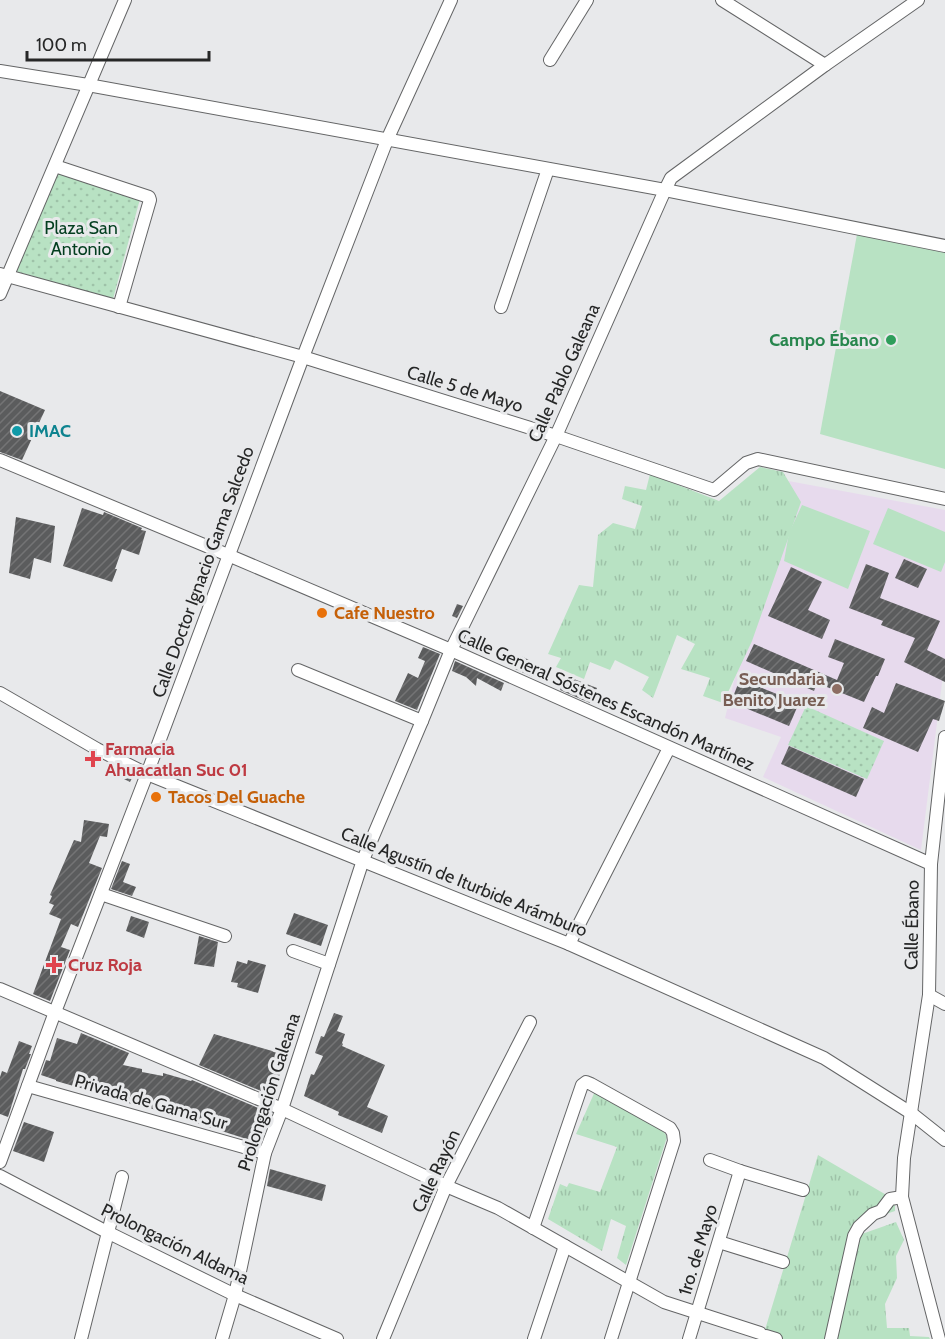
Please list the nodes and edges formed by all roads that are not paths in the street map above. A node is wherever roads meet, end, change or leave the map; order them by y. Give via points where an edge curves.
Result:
1 (125, 0) edge
2 (451, 0) edge
3 (587, 0) edge
4 (722, 0) edge
5 (918, 0) edge
6 (550, 60) dead end
7 (825, 65) junction
8 (0, 71) edge
9 (88, 85) junction
10 (387, 140) junction
11 (55, 166) junction
12 (548, 169) junction
13 (665, 190) junction
14 (945, 246) edge
15 (4, 275) edge
16 (0, 294) edge
17 (119, 307) junction
18 (501, 307) dead end
19 (303, 357) junction
20 (556, 436) junction
21 (0, 460) edge
22 (945, 499) edge
23 (228, 555) junction
24 (451, 650) junction
25 (298, 670) dead end
26 (0, 693) edge
27 (423, 721) junction
28 (945, 737) edge
29 (669, 748) junction
30 (944, 757) edge
31 (147, 774) junction
32 (942, 788) edge
33 (363, 860) junction
34 (931, 864) junction
35 (101, 894) junction
36 (225, 936) dead end
37 (569, 944) junction
38 (293, 951) dead end
39 (329, 964) junction
40 (0, 989) edge
41 (929, 995) junction
42 (945, 1004) edge
43 (55, 1012) junction
44 (531, 1022) dead end
45 (28, 1086) junction
46 (282, 1109) junction
47 (911, 1113) junction
48 (945, 1140) edge
49 (265, 1153) junction
50 (710, 1160) dead end
51 (0, 1162) edge
52 (740, 1171) junction
53 (0, 1176) edge
54 (122, 1177) dead end
55 (446, 1186) junction
56 (803, 1190) dead end
57 (902, 1197) junction
58 (533, 1228) junction
59 (107, 1232) junction
60 (719, 1242) junction
61 (565, 1246) junction
62 (783, 1262) dead end
63 (629, 1283) junction
64 (235, 1295) junction
65 (698, 1314) junction
66 (767, 1336) edge
67 (81, 1339) edge
68 (222, 1339) edge
69 (337, 1339) edge
70 (382, 1339) edge
71 (534, 1339) edge
72 (611, 1339) edge
73 (689, 1339) edge
74 (831, 1339) edge
75 (939, 1339) edge

1 - 9 street
2 - 10 street, Calle Doctor Ignacio Gama Salcedo
3 - 6 street
4 - 7 street
5 - 7 street, Calle Pablo Galeana
7 - 13 street, Calle Pablo Galeana via 671,178
8 - 9 street
9 - 10 street
9 - 11 street
10 - 12 street
10 - 19 street, Calle Doctor Ignacio Gama Salcedo
11 - 15 street
11 - 17 street via 149,197
12 - 13 street
12 - 18 street
13 - 14 street
13 - 20 street, Calle Pablo Galeana
15 - 16 street
15 - 17 street, Calle 5 de Mayo
17 - 19 street, Calle 5 de Mayo
19 - 20 street, Calle 5 de Mayo
19 - 23 street, Calle Doctor Ignacio Gama Salcedo
20 - 22 street, Calle 5 de Mayo via 714,490 746,463 758,459
20 - 24 street, Calle Pablo Galeana
21 - 23 street, Calle General Sóstenes Escandón Martínez
23 - 24 street, Calle General Sóstenes Escandón Martínez
23 - 31 street, Calle Doctor Ignacio Gama Salcedo
24 - 27 street, Calle Pablo Galeana
24 - 29 street, Calle General Sóstenes Escandón Martínez
25 - 27 street
26 - 31 street, Calle Agustín de Iturbide Arámburo
27 - 33 street, Calle Pablo Galeana
28 - 30 street, Calle Ébano
29 - 34 street, Calle General Sóstenes Escandón Martínez
29 - 37 street
30 - 32 street, Calle Ébano
31 - 33 street, Calle Agustín de Iturbide Arámburo
31 - 35 street, Calle Doctor Ignacio Gama Salcedo
32 - 34 street, Calle Ébano
33 - 37 street, Calle Agustín de Iturbide Arámburo
33 - 39 street, Prolongación Galeana
34 - 41 street, Calle Ébano
35 - 36 street
35 - 43 street, Calle Doctor Ignacio Gama Salcedo
37 - 47 street, Calle Agustín de Iturbide Arámburo via 824,1058
38 - 39 street
39 - 46 street, Prolongación Galeana
40 - 43 street
41 - 42 street
41 - 47 street, Calle Ébano
43 - 45 street, Calle Doctor Ignacio Gama Salcedo
43 - 46 street
44 - 55 street, Calle Rayón
45 - 49 street, Privada de Gama Sur
45 - 51 street, Calle Doctor Ignacio Gama Salcedo
46 - 49 street, Prolongación Galeana
46 - 55 street
47 - 48 street, Calle Agustín de Iturbide Arámburo
47 - 57 street, Calle Ébano
49 - 64 street, Prolongación Galeana
50 - 52 street
52 - 56 street
52 - 60 street, 1ro. de Mayo
53 - 59 street, Prolongación Aldama
54 - 59 street
55 - 58 street
55 - 70 street, Calle Rayón
57 - 74 street via 890,1199 854,1236
57 - 75 street, Calle Ébano
58 - 61 street
58 - 63 street via 582,1084 586,1082 674,1133
59 - 64 street, Prolongación Aldama
59 - 67 street
60 - 62 street
60 - 65 street, 1ro. de Mayo
61 - 63 street
61 - 71 street
63 - 65 street
63 - 72 street
64 - 68 street, Prolongación Galeana
64 - 69 street, Prolongación Aldama
65 - 66 street
65 - 73 street, 1ro. de Mayo

